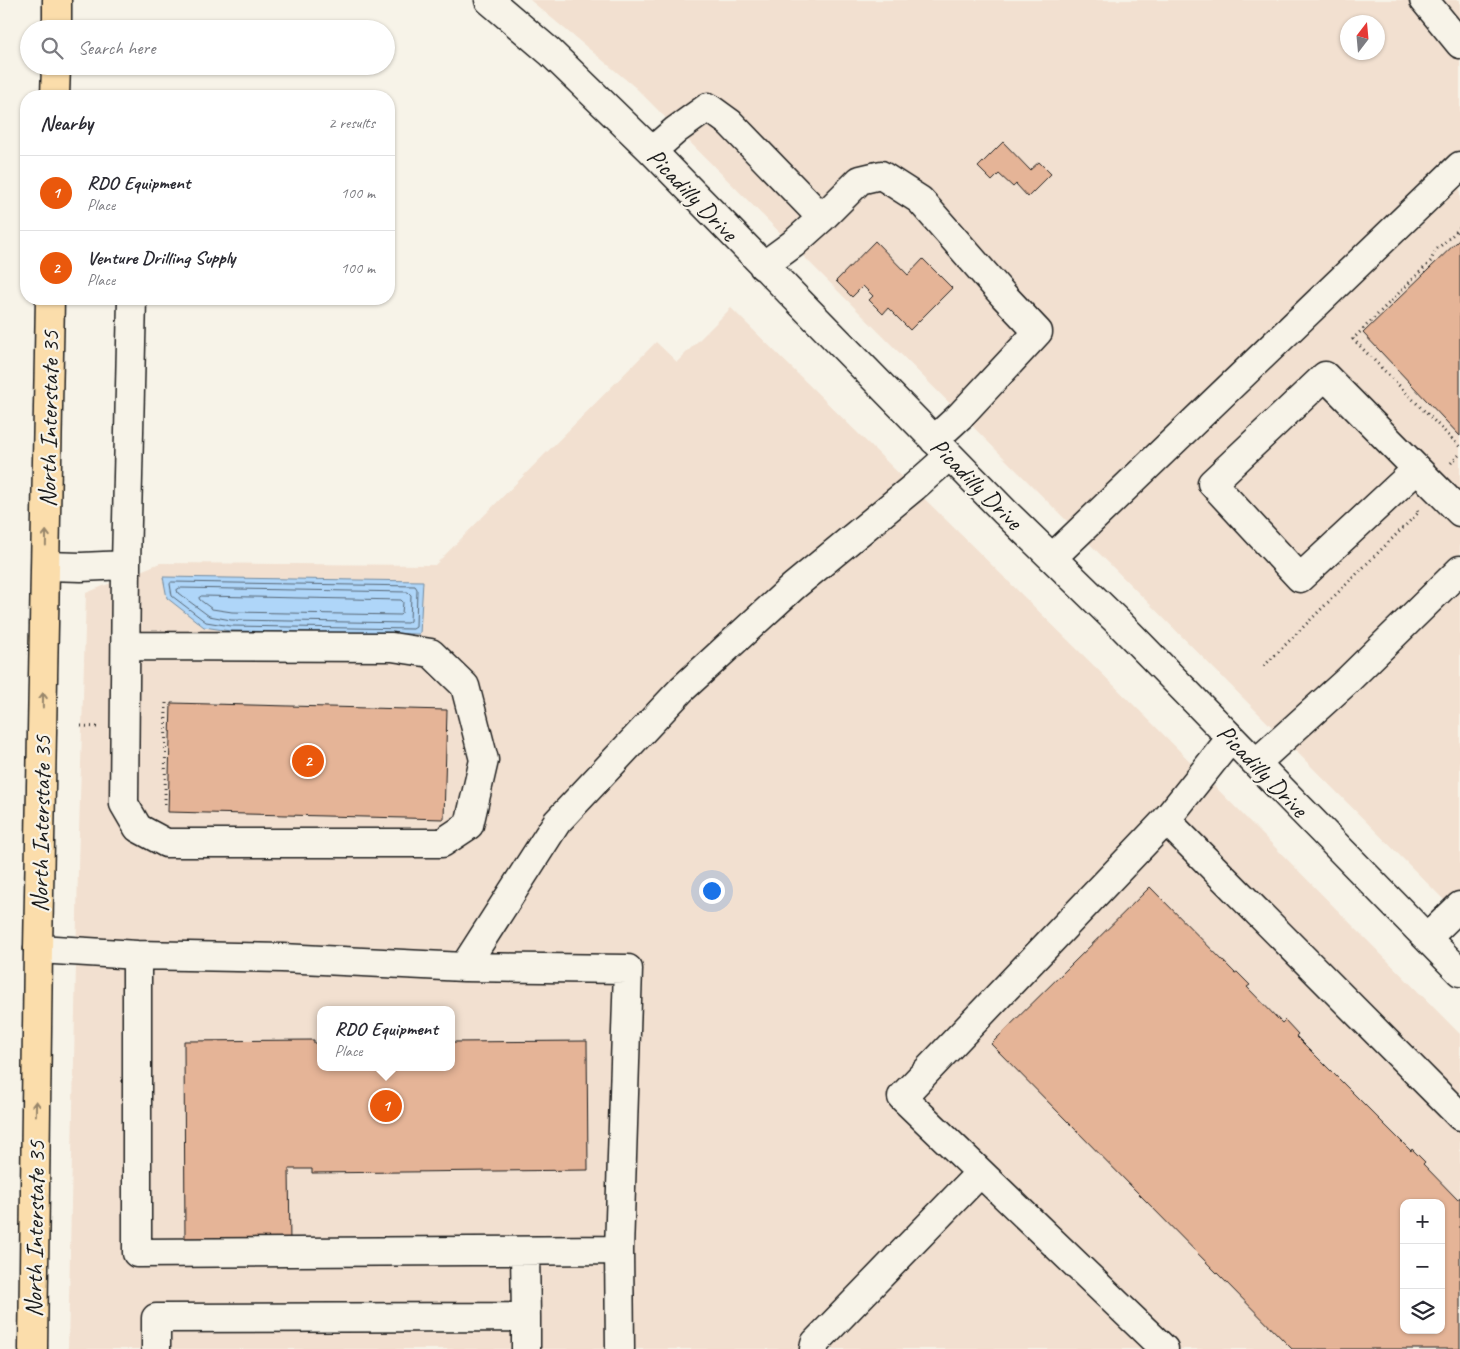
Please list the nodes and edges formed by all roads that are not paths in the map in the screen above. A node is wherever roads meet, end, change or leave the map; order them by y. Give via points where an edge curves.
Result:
1 (58, 0) edge
2 (489, 0) edge
3 (1424, 0) edge
4 (57, 20) edge
5 (1460, 44) edge
6 (56, 75) edge
7 (55, 90) edge
8 (652, 151) junction
9 (1460, 166) edge
10 (822, 218) junction
11 (763, 266) junction
12 (50, 305) edge
13 (132, 305) edge
14 (941, 448) junction
15 (1417, 469) junction
16 (1460, 512) edge
17 (1052, 558) junction
18 (126, 565) junction
19 (46, 566) junction
20 (1460, 570) edge
21 (126, 646) junction
22 (1231, 738) junction
23 (1256, 763) junction
24 (1166, 820) junction
25 (1460, 906) edge
26 (1427, 938) junction
27 (38, 949) junction
28 (137, 955) junction
29 (464, 967) junction
30 (1460, 972) edge
31 (1460, 1116) edge
32 (980, 1172) junction
33 (619, 1250) junction
34 (525, 1251) junction
35 (526, 1317) junction
36 (33, 1349) edge
37 (156, 1349) edge
38 (526, 1349) edge
39 (620, 1349) edge
40 (814, 1349) edge
41 (1164, 1349) edge

1 - 4 main road
2 - 8 street, Picadilly Drive via 550,52
3 - 5 street
6 - 7 main road
8 - 10 street via 708,108 730,123
8 - 11 street, Picadilly Drive
9 - 17 street
10 - 11 street
10 - 14 street via 860,180 881,175 920,200 1038,332 960,416
11 - 14 street, Picadilly Drive
19 -> 12 main road, North Interstate 35
13 - 18 street
14 - 17 street, Picadilly Drive
14 - 29 street via 914,487 792,587 682,689 558,822
15 - 15 street via 1325,376 1212,483 1300,578
15 - 16 street
17 - 22 street, Picadilly Drive
18 - 19 street
18 - 21 street
27 -> 19 main road, North Interstate 35
20 - 23 street via 1347,681
21 - 21 street via 124,804 138,828 166,843 442,843 469,825 484,760 464,686 431,654 392,646
22 - 23 street, Picadilly Drive
22 - 24 street
23 - 26 street, Picadilly Drive
24 - 31 street
24 - 32 street via 902,1097
25 - 26 street
26 - 30 street, Picadilly Drive
27 - 28 street
36 -> 27 main road, North Interstate 35
28 - 29 street
28 - 34 street via 137,1253
29 - 33 street via 628,969
32 - 40 street via 814,1343
32 - 41 street
33 - 34 street
33 - 39 street
34 - 35 street
35 - 37 street via 156,1318
35 - 38 street

